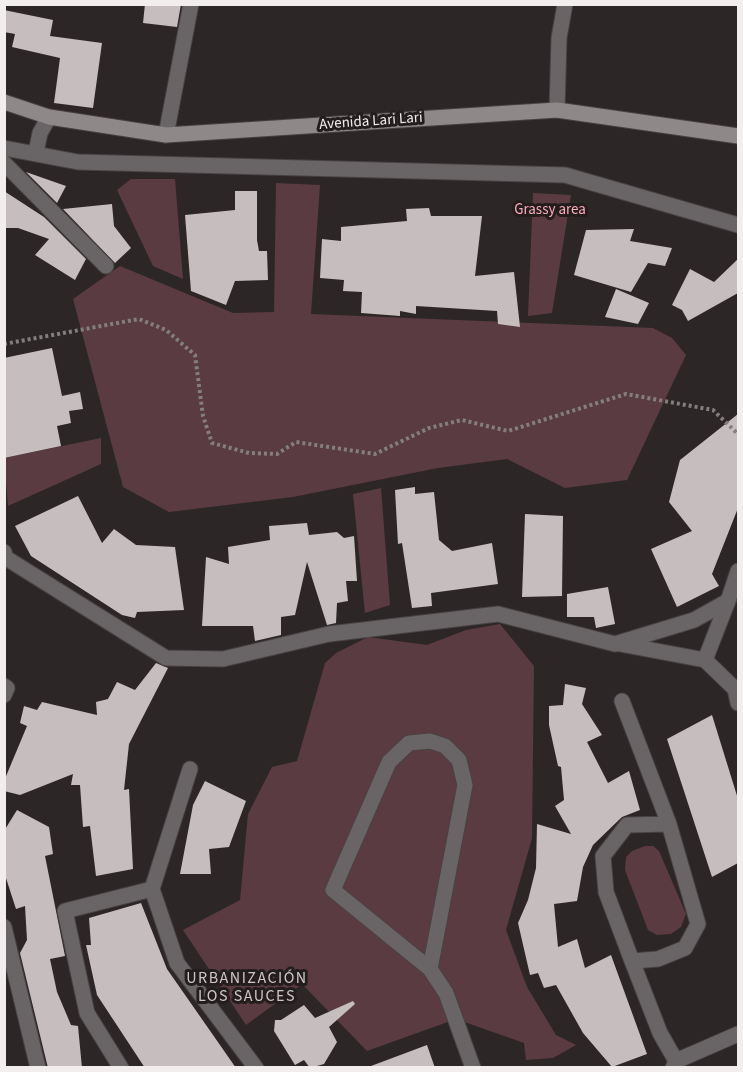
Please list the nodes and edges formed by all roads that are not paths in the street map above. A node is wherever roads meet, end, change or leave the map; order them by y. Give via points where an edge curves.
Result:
1 (191, 4) edge
2 (565, 4) edge
3 (4, 102) edge
4 (557, 110) junction
5 (49, 117) junction
6 (165, 135) junction
7 (738, 136) edge
8 (4, 148) edge
9 (36, 152) junction
10 (4, 163) edge
11 (738, 225) edge
12 (106, 266) dead end
13 (4, 552) edge
14 (738, 571) edge
15 (728, 601) junction
16 (615, 644) junction
17 (705, 660) junction
18 (4, 686) edge
19 (737, 691) edge
20 (4, 695) edge
21 (621, 701) dead end
22 (190, 768) dead end
23 (669, 824) junction
24 (152, 889) junction
25 (4, 927) edge
26 (632, 961) junction
27 (430, 969) junction
28 (738, 1034) edge
29 (674, 1064) edge
30 (38, 1068) edge
31 (121, 1068) edge
32 (256, 1068) edge
33 (473, 1068) edge

1 - 6 street
2 - 4 street via 559,38
3 - 5 street, Avenida Lari Lari
4 - 6 street, Avenida Lari Lari
4 - 7 street, Avenida Lari Lari
5 - 6 street, Avenida Lari Lari
5 - 9 street
8 - 9 street
9 - 11 street via 78,162 565,175
10 - 12 street
13 - 16 street via 6,558 166,658 223,659 329,634 498,614
14 - 15 street
15 - 16 street via 694,620
15 - 17 street
16 - 17 street
17 - 19 street
18 - 20 street
21 - 23 street
22 - 24 street
23 - 26 street via 698,924 685,948 658,958
23 - 26 street via 627,825 603,856 606,892
24 - 31 street via 65,911 87,1013
24 - 32 street via 177,963
25 - 30 street
26 - 29 street
27 - 27 street via 333,890 389,762 409,743 430,741 445,746 459,760 465,785
27 - 33 street via 446,993
28 - 29 street

